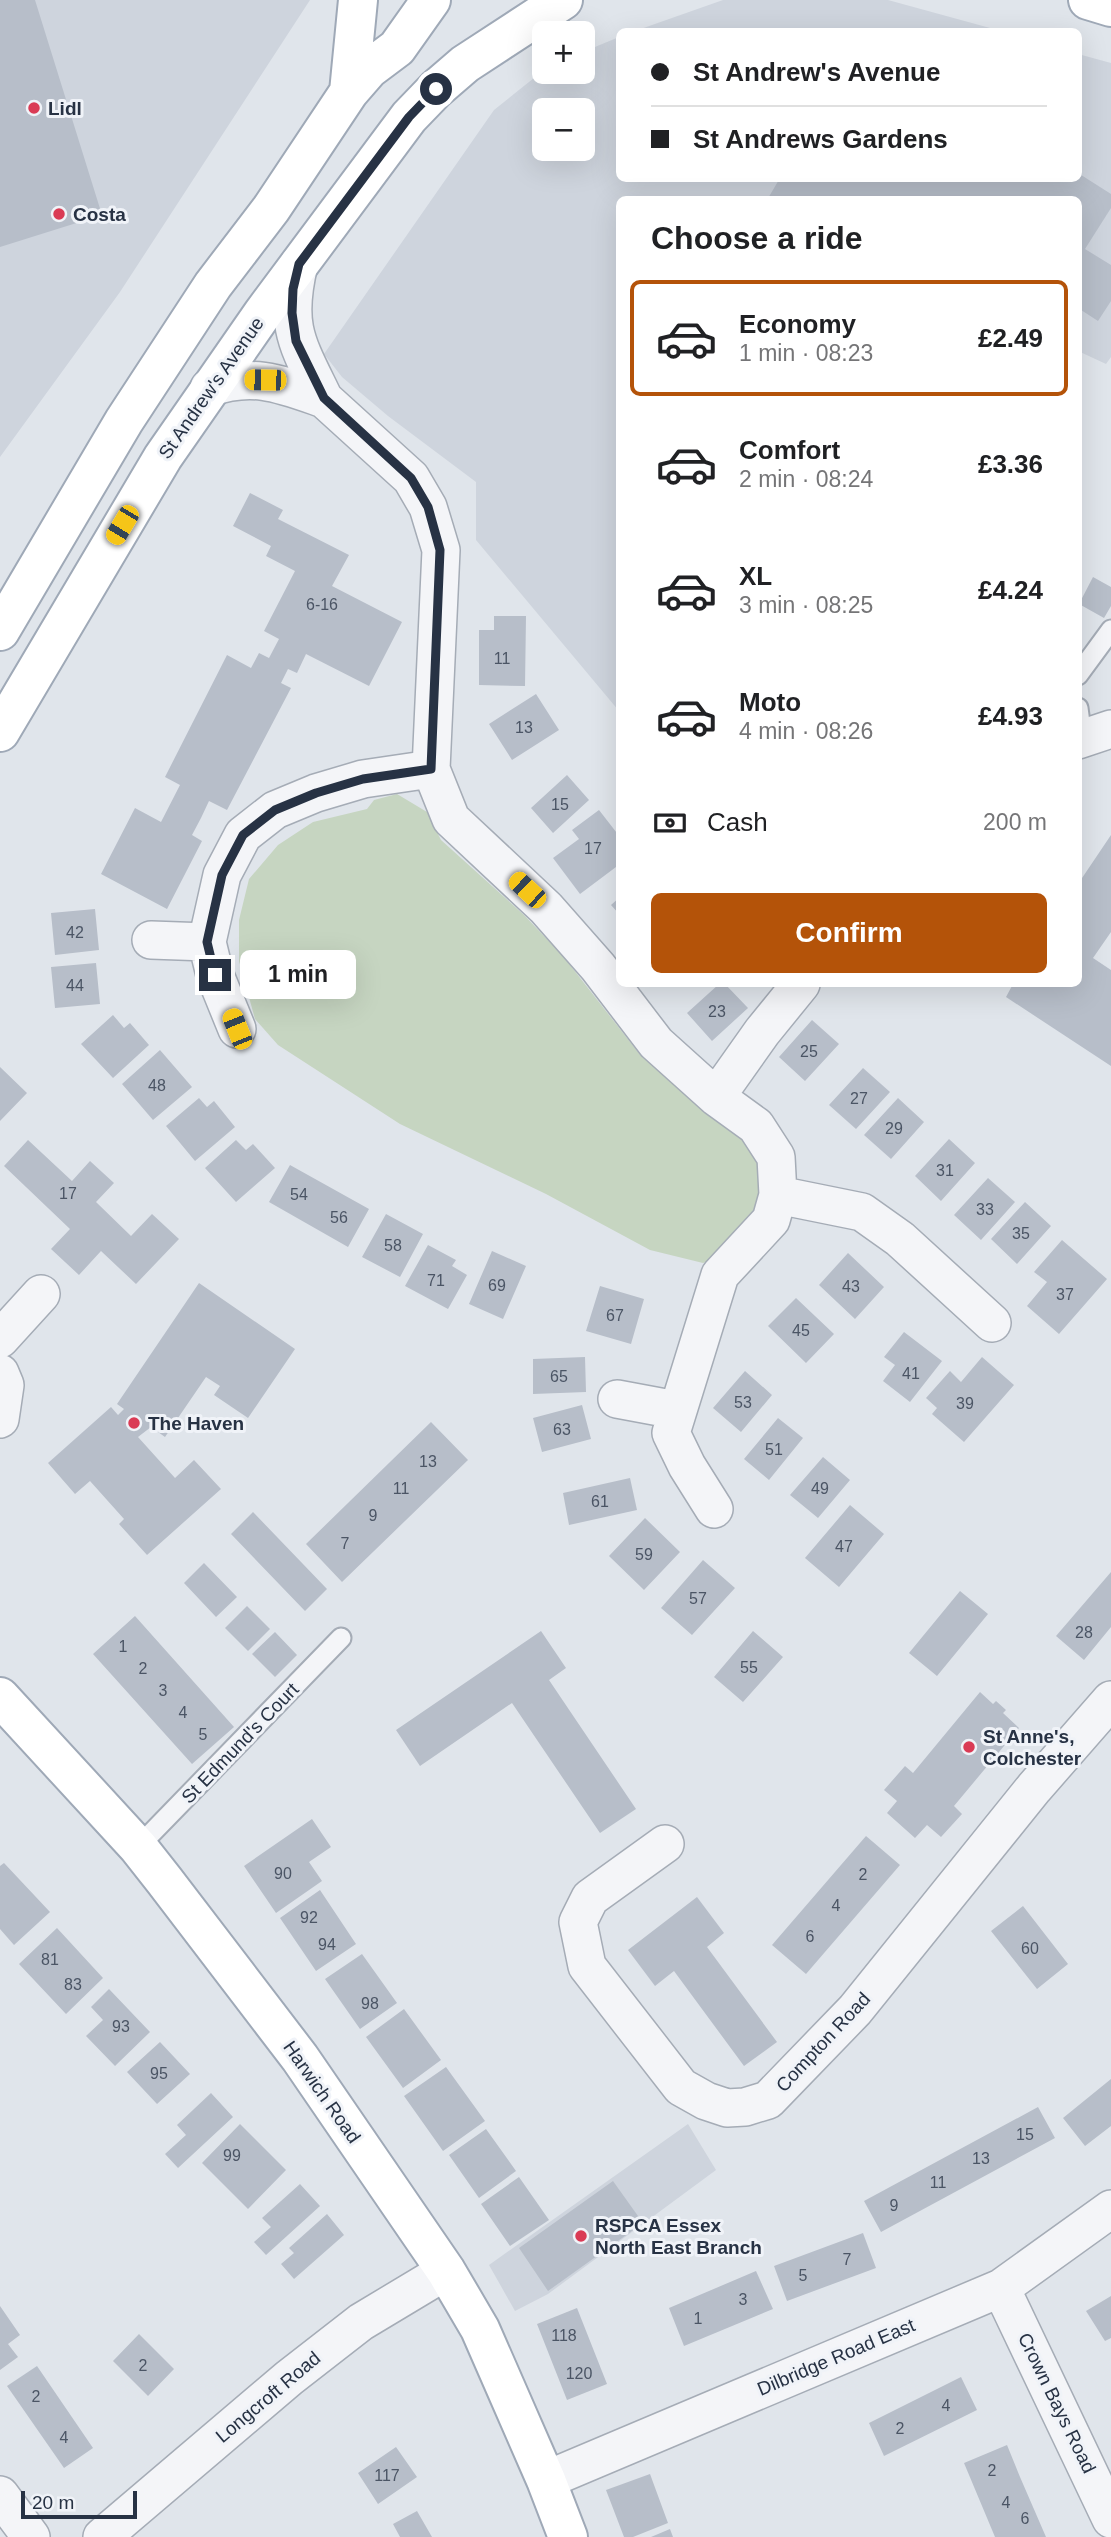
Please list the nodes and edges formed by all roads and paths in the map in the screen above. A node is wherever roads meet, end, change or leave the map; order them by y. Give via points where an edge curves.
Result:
1 (358, 0) edge
2 (431, 0) edge
3 (563, 0) edge
4 (1088, 0) edge
5 (1111, 7) edge
6 (349, 92) junction
7 (299, 264) junction
8 (209, 388) junction
9 (324, 398) junction
10 (1111, 630) edge
11 (0, 631) edge
12 (1082, 670) edge
13 (0, 732) edge
14 (431, 769) junction
15 (151, 940) dead end
16 (207, 942) junction
17 (799, 987) edge
18 (237, 1029) dead end
19 (716, 1097) junction
20 (778, 1195) junction
21 (41, 1294) dead end
22 (992, 1323) dead end
23 (0, 1339) edge
24 (0, 1373) edge
25 (617, 1399) dead end
26 (676, 1410) junction
27 (0, 1419) edge
28 (714, 1509) dead end
29 (341, 1638) dead end
30 (0, 1697) edge
31 (1111, 1700) edge
32 (664, 1844) dead end
33 (138, 1847) junction
34 (1111, 2209) edge
35 (446, 2271) junction
36 (1001, 2287) junction
37 (547, 2480) junction
38 (0, 2495) edge
39 (1111, 2519) edge
40 (31, 2537) edge
41 (102, 2537) edge
42 (568, 2537) edge

1 - 6 main road
2 - 6 main road via 397,48
3 - 7 main road, St Andrew's Avenue via 465,64 436,89 409,117
4 - 5 main road
6 - 11 main road via 124,421
7 - 8 main road, St Andrew's Avenue
7 - 9 street via 292,313 296,341
8 - 9 street via 265,380
8 - 13 main road, St Andrew's Avenue
9 - 14 street via 411,478 428,507 440,550
10 - 12 lane
14 - 16 street via 363,779 275,810 243,835 222,875
14 - 19 street via 451,819 546,908 656,1043
15 - 16 street
16 - 18 street
17 - 19 street
19 - 20 street via 756,1126 776,1157
20 - 22 street via 862,1212 900,1239
20 - 26 street via 771,1220 720,1275
21 - 23 street
24 - 27 street via 5,1385
25 - 26 street
26 - 28 street via 671,1433
29 - 33 lane, St Edmund's Court
30 - 33 main road, Harwich Road
31 - 32 street, Compton Road via 855,2010 768,2100 727,2108 681,2087 587,1966 578,1922 590,1898
33 - 35 main road, Harwich Road via 300,2058
34 - 36 street, Dilbridge Road East
35 - 37 main road, Harwich Road via 480,2329
35 - 41 street, Longcroft Road via 361,2322
36 - 37 street, Dilbridge Road East
36 - 39 street, Crown Bays Road
37 - 42 main road, Harwich Road
38 - 40 street

